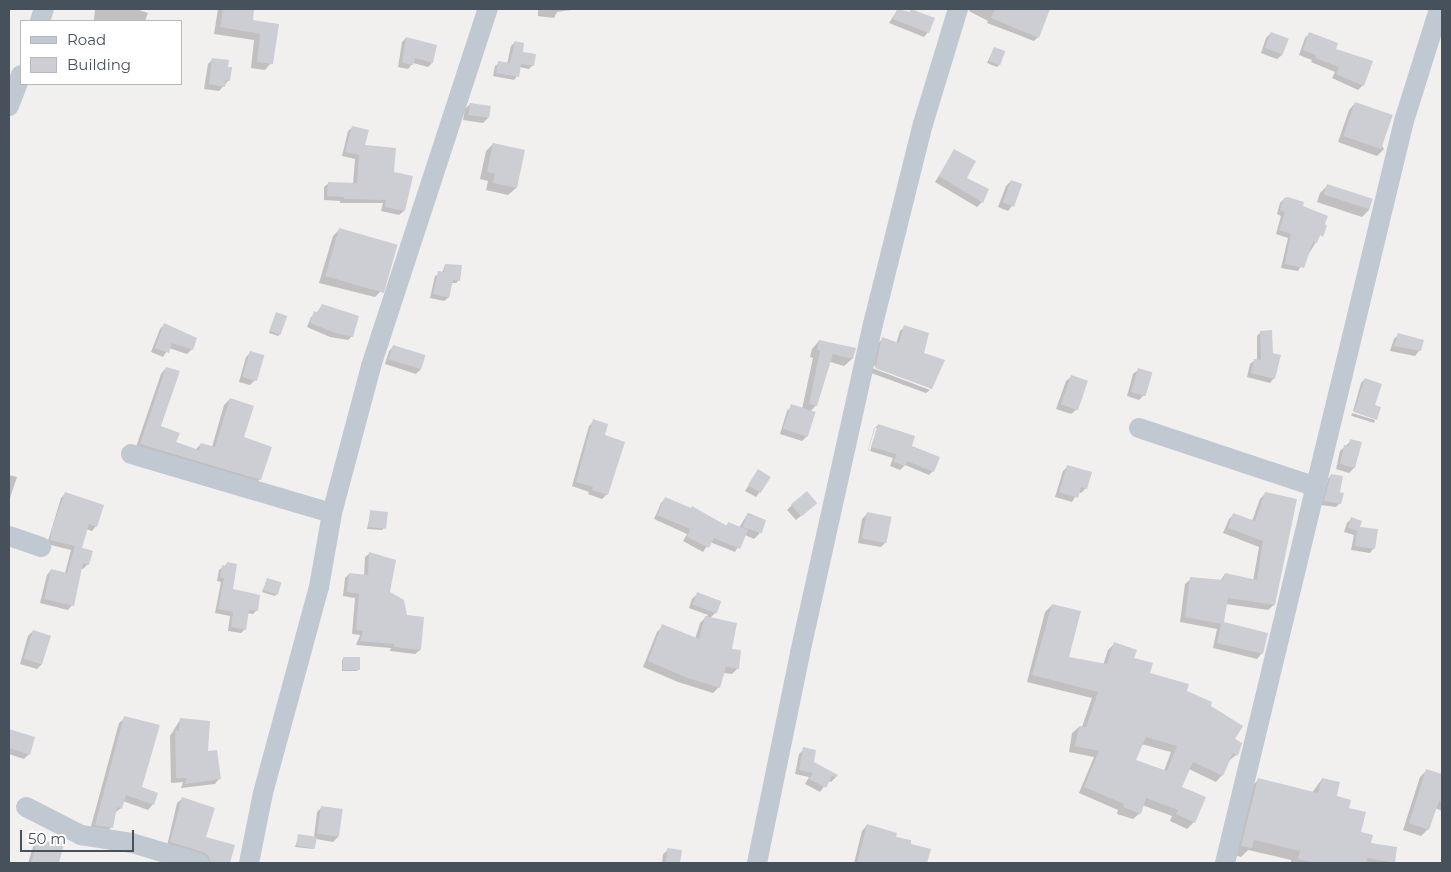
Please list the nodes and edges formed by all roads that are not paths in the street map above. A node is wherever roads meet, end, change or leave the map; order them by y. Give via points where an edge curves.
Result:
1 (958, 9) edge
2 (1439, 9) edge
3 (481, 11) edge
4 (20, 78) edge
5 (9, 106) edge
6 (1139, 428) dead end
7 (131, 454) dead end
8 (1316, 487) junction
9 (332, 513) junction
10 (9, 536) edge
11 (41, 547) dead end
12 (26, 807) dead end
13 (199, 863) edge
14 (249, 863) edge
15 (757, 863) edge
16 (1225, 863) edge

1 - 15 street via 923,124 873,324
2 - 8 street via 1404,121
3 - 9 street via 371,366
4 - 5 street
6 - 8 street
7 - 9 street
8 - 16 street
9 - 14 street via 319,587 263,793
10 - 11 street
12 - 13 street via 81,835 132,843

